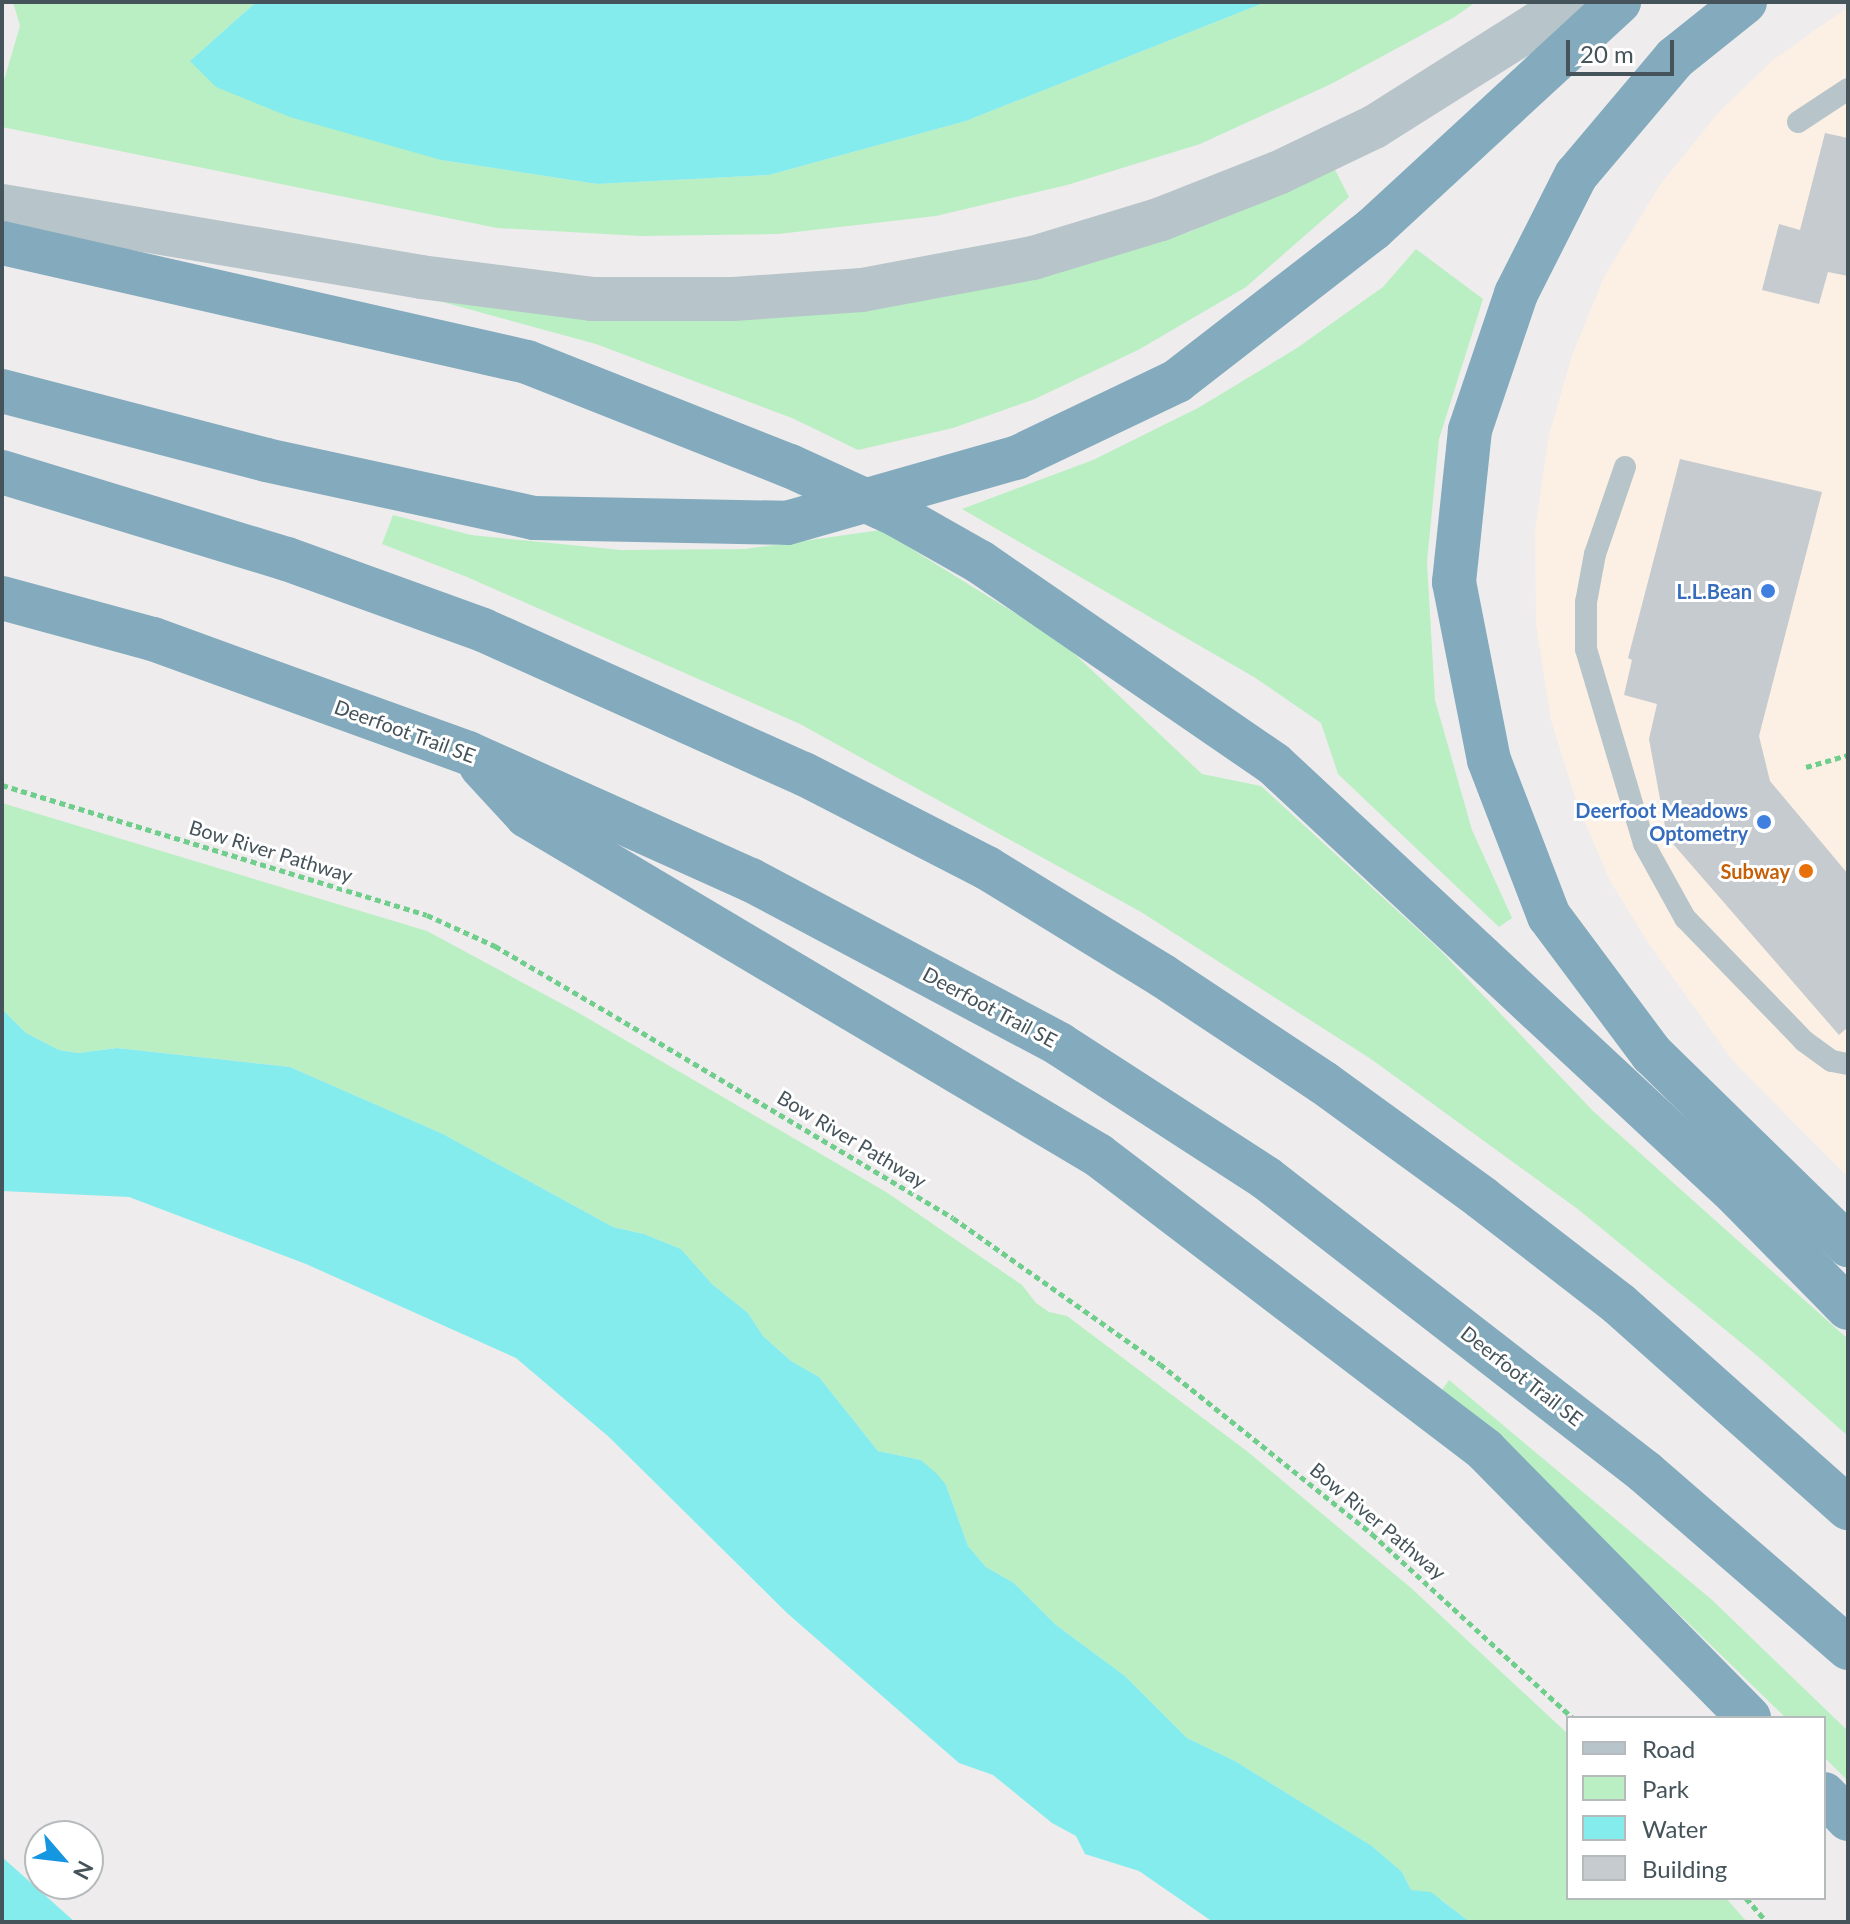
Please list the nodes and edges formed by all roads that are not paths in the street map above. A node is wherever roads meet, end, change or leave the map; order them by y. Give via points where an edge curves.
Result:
1 (1572, 2) edge
2 (1619, 2) edge
3 (1745, 2) edge
4 (1848, 89) edge
5 (1798, 122) dead end
6 (2, 206) edge
7 (2, 243) edge
8 (2, 391) edge
9 (1625, 467) dead end
10 (2, 472) edge
11 (2, 598) edge
12 (468, 753) junction
13 (1848, 1064) edge
14 (1848, 1245) edge
15 (1848, 1308) edge
16 (1848, 1508) edge
17 (1848, 1648) edge
18 (1747, 1716) edge
19 (1826, 1796) edge
20 (1848, 1819) edge

1 - 6 street via 1374,127 1278,173 1161,219 1033,258 862,290 733,299 592,299 421,277
2 - 8 highway via 1373,229 1177,381 1018,457 787,523 534,518 266,460
3 - 14 highway via 1675,58 1576,175 1529,268 1470,430 1454,582 1489,760 1549,916 1652,1054
4 - 5 lane
7 - 15 highway via 527,362 790,466 897,515 980,562 1274,764 1738,1196
9 - 13 lane via 1595,554 1586,602 1586,649 1644,844 1685,918 1804,1041 1832,1061
10 - 16 highway via 287,559 483,630 804,774 987,868 1324,1083 1482,1198 1619,1304
11 - 12 highway, Deerfoot Trail SE via 153,639
12 - 17 highway, Deerfoot Trail SE via 751,880 1098,1069 1266,1178 1645,1472
12 - 18 highway via 527,816 1098,1155 1485,1450
19 - 20 highway

